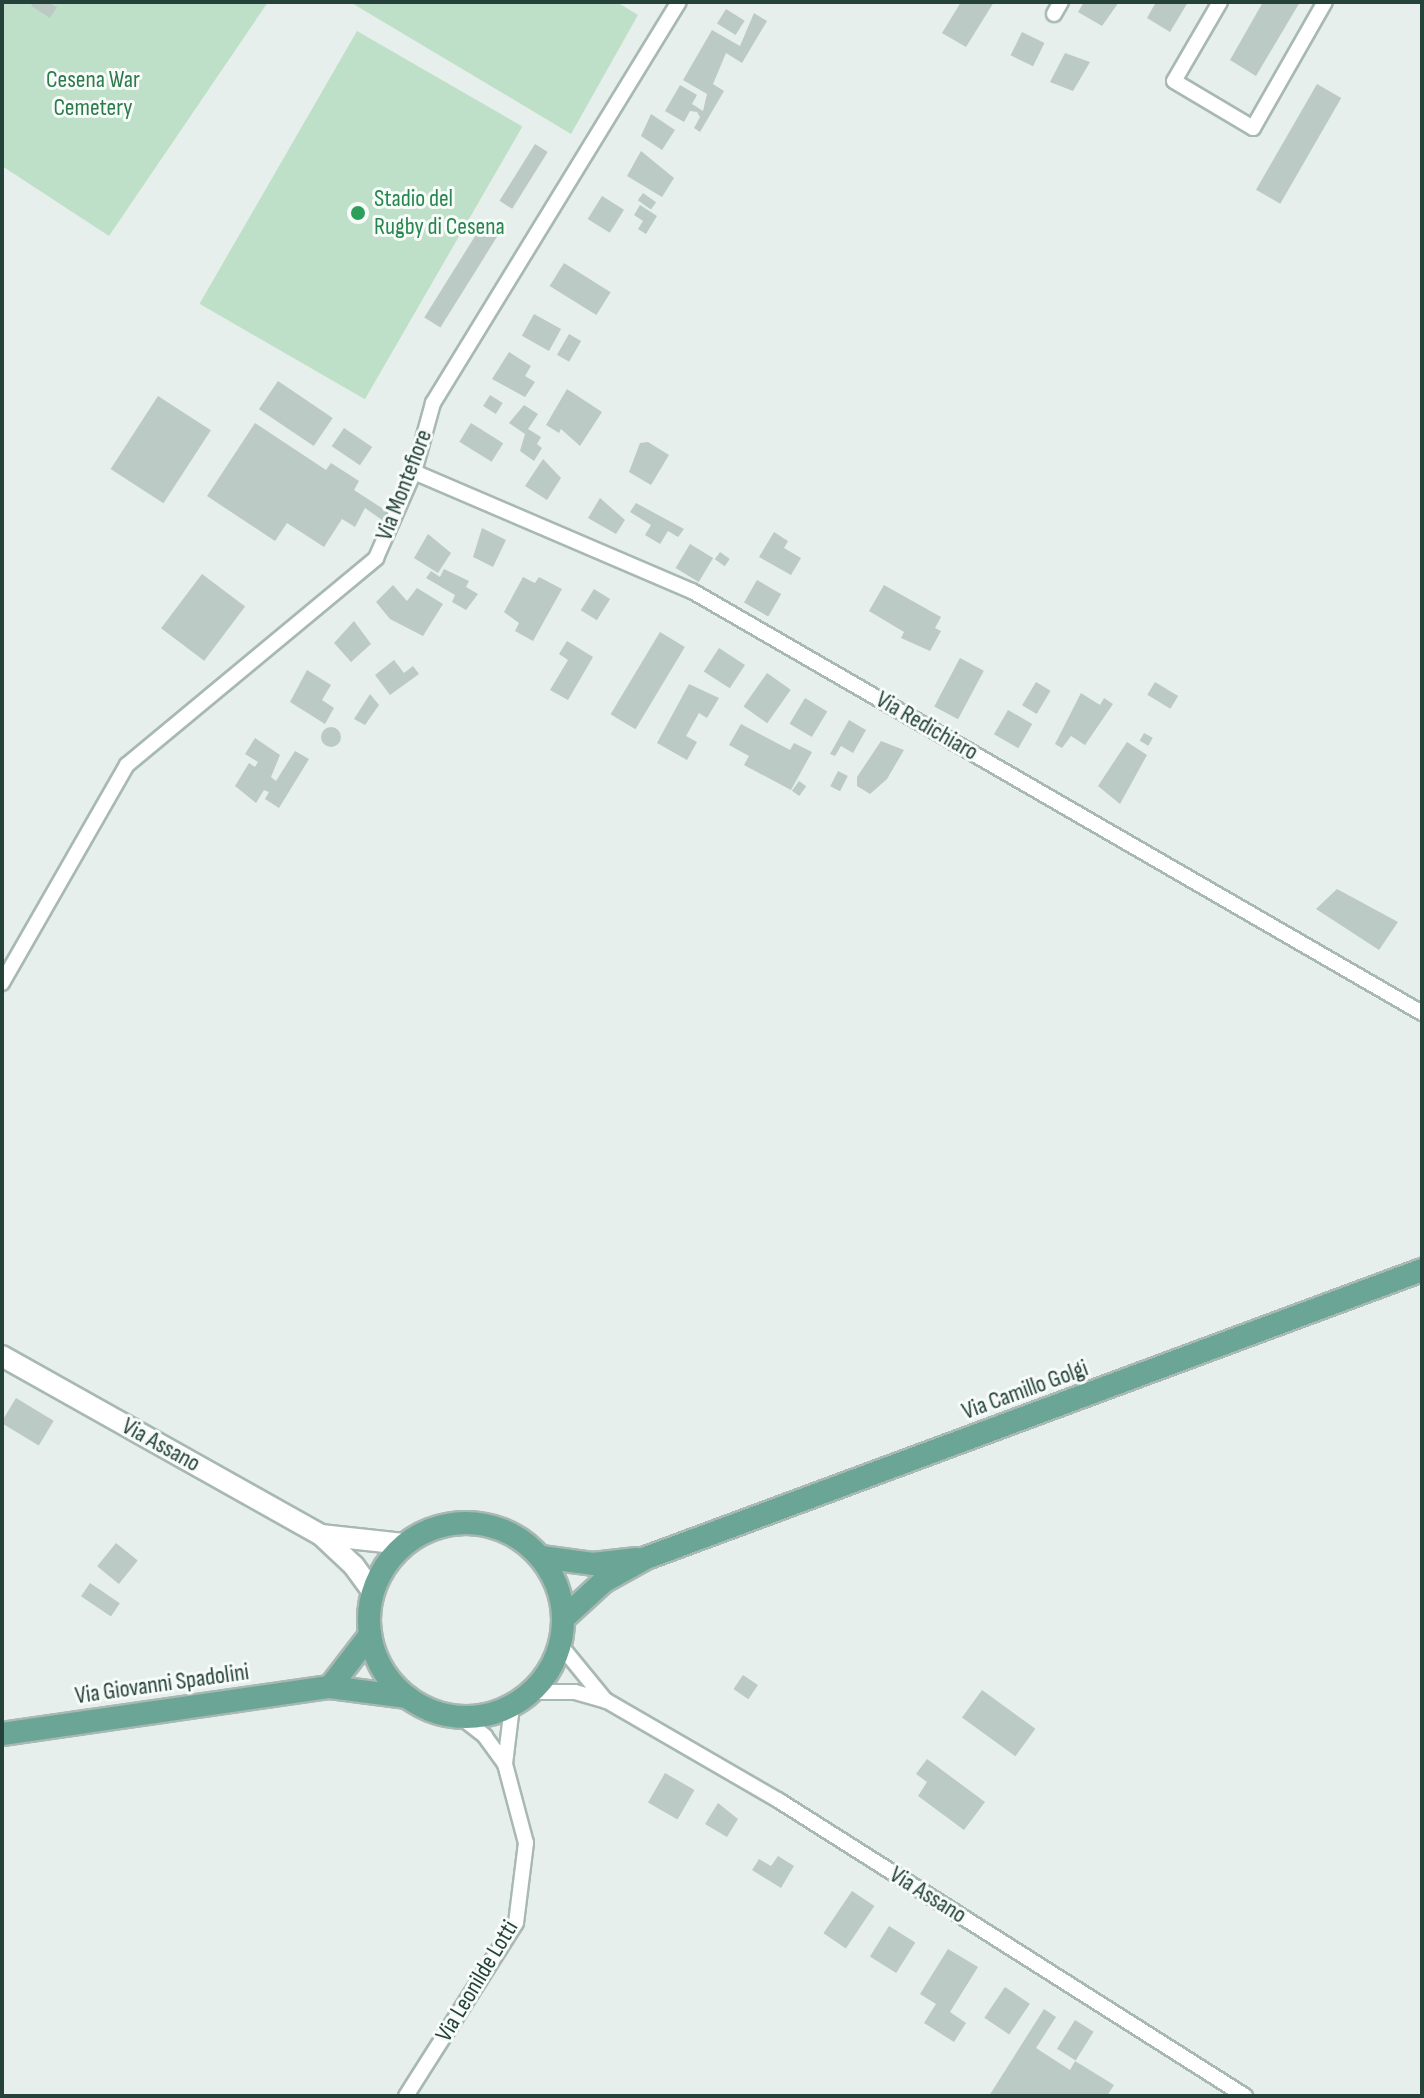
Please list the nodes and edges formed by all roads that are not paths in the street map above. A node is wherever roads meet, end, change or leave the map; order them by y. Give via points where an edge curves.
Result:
1 (679, 2) edge
2 (1220, 2) edge
3 (1325, 2) edge
4 (414, 472) junction
5 (2, 983) edge
6 (1422, 1013) edge
7 (1422, 1270) edge
8 (2, 1356) edge
9 (321, 1535) junction
10 (404, 1544) junction
11 (541, 1557) junction
12 (646, 1558) junction
13 (373, 1592) junction
14 (564, 1618) junction
15 (370, 1635) junction
16 (561, 1646) junction
17 (330, 1687) junction
18 (532, 1692) junction
19 (407, 1697) junction
20 (607, 1701) junction
21 (512, 1706) junction
22 (461, 1717) junction
23 (2, 1734) edge
24 (505, 1764) junction
25 (406, 2096) edge
26 (1245, 2096) edge

1 - 4 street, Via Montefiore via 433,403
2 - 3 street via 1174,81 1253,128
4 - 5 street, Via Montefiore via 376,558 127,765
4 - 6 street, Via Redichiaro via 692,591
7 - 12 main road, Via Camillo Golgi
8 - 9 main road, Via Assano
9 - 10 main road, Via Assano
9 - 13 main road, Via Assano
10 - 11 main road via 423,1532 464,1522 506,1531
10 - 13 main road via 385,1566
11 - 12 main road, Via Camillo Golgi via 593,1564
11 - 14 main road via 558,1586
12 - 14 main road, Via Camillo Golgi via 603,1582
13 - 15 main road
14 - 16 main road
15 - 17 main road
15 - 19 main road via 383,1669
16 - 18 main road
16 - 20 street, Via Assano
17 - 19 main road, Via Giovanni Spadolini
17 - 23 main road, Via Giovanni Spadolini
18 - 20 street, Via Assano via 575,1692
18 - 21 main road
19 - 22 main road via 432,1711
20 - 26 street, Via Assano via 778,1800
21 - 22 main road
21 - 24 street, Via Leonilde Lotti
22 - 24 street, Via Leonilde Lotti via 485,1736
24 - 25 street, Via Leonilde Lotti via 526,1843 516,1923

